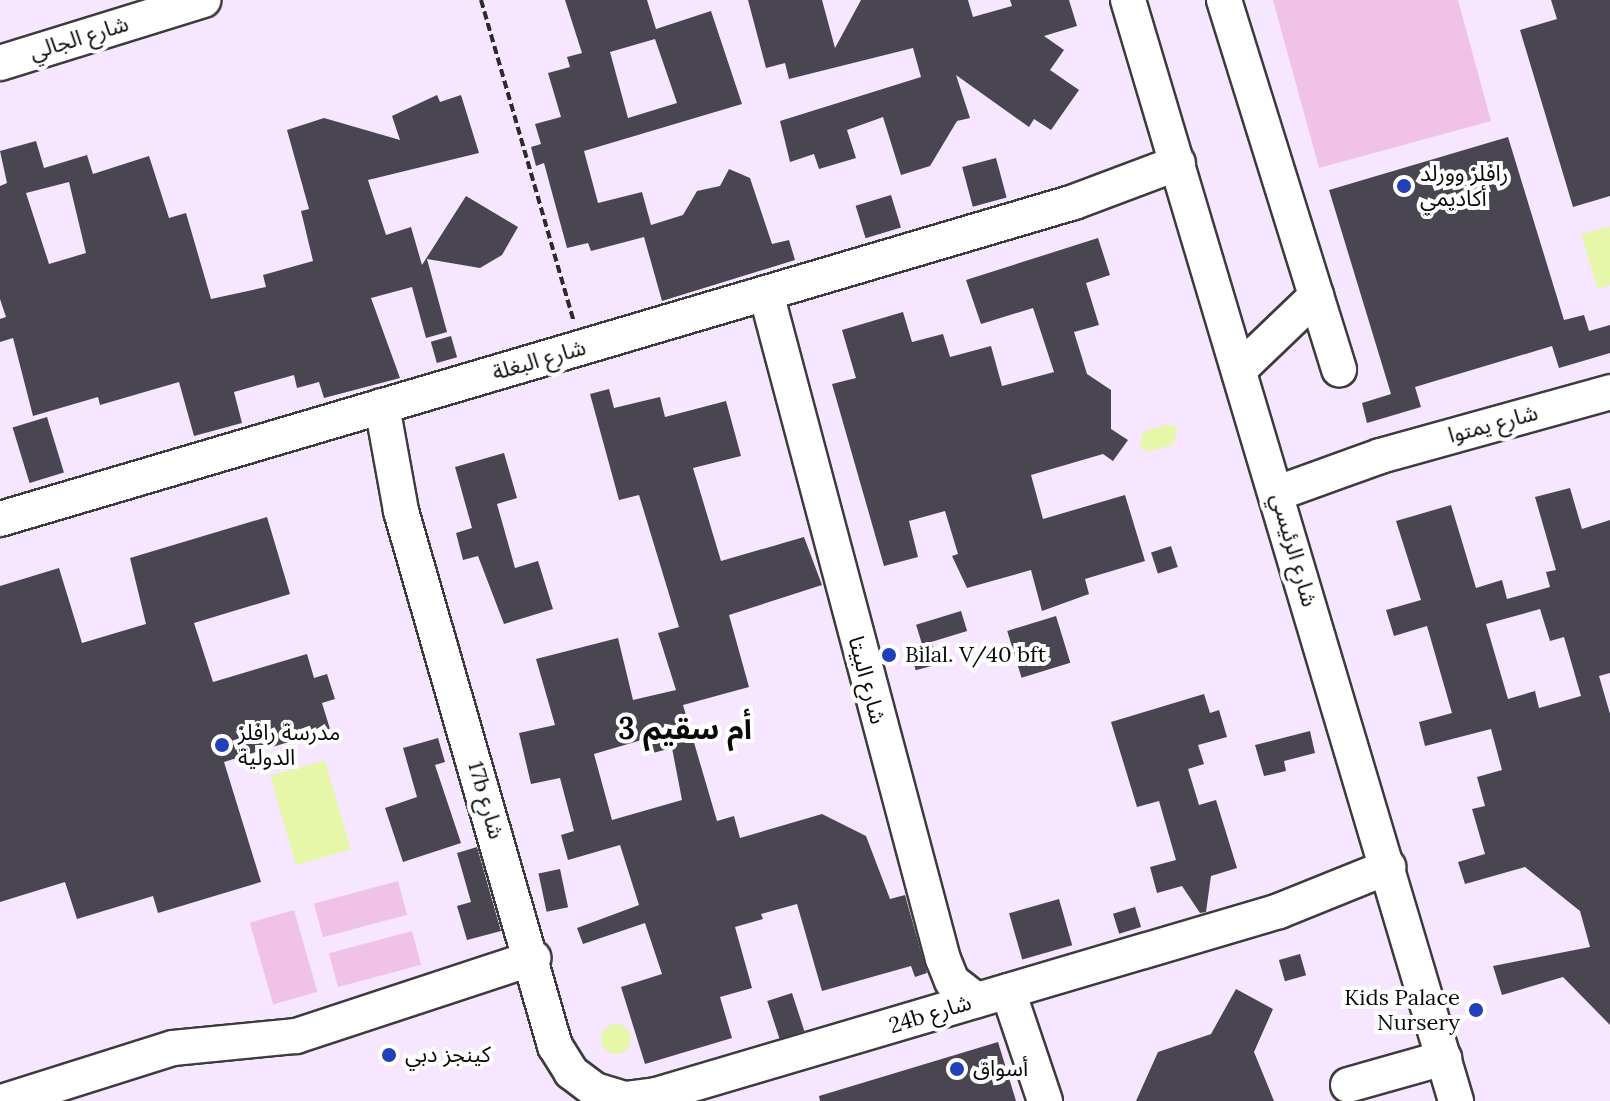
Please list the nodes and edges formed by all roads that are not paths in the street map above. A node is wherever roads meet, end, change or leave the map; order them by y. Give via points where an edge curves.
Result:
1 (203, 0) edge
2 (1128, 0) edge
3 (1224, 0) edge
4 (0, 63) edge
5 (1181, 174) junction
6 (757, 296) junction
7 (1316, 296) junction
8 (1242, 367) junction
9 (1339, 370) dead end
10 (1610, 392) edge
11 (371, 409) junction
12 (1275, 482) junction
13 (0, 519) edge
14 (1391, 879) junction
15 (533, 958) junction
16 (943, 959) junction
17 (1008, 991) junction
18 (976, 1000) junction
19 (914, 1019) junction
20 (1444, 1058) junction
21 (582, 1082) joint
22 (1348, 1085) dead end
23 (5, 1101) edge
24 (1045, 1101) edge
25 (1456, 1101) edge

1 - 4 street, شارع الجالي
2 - 5 street, شارع الرئيسي
3 - 7 street
5 - 6 street, شارع البغلة
5 - 8 street, شارع الرئيسي
6 - 11 street, شارع البغلة
6 - 16 street, شارع البيتا via 791,400
7 - 8 street
7 - 9 street
8 - 12 street, شارع الرئيسي
10 - 12 street, شارع يمتوا
11 - 13 street, شارع البغلة
11 - 15 street, 17b شارع
12 - 14 street, شارع الرئيسي
14 - 17 street, 24b شارع
14 - 20 street, شارع الرئيسي
15 - 21 street, 17b شارع via 555,1046
15 - 23 street via 296,1036 173,1048
16 - 18 street, شارع البيتا via 952,981
16 - 19 street via 938,986
17 - 18 street, 24b شارع
17 - 24 street
18 - 19 street, 24b شارع
19 - 21 street, 24b شارع via 641,1098 610,1096
20 - 22 street
20 - 25 street, شارع الرئيسي

